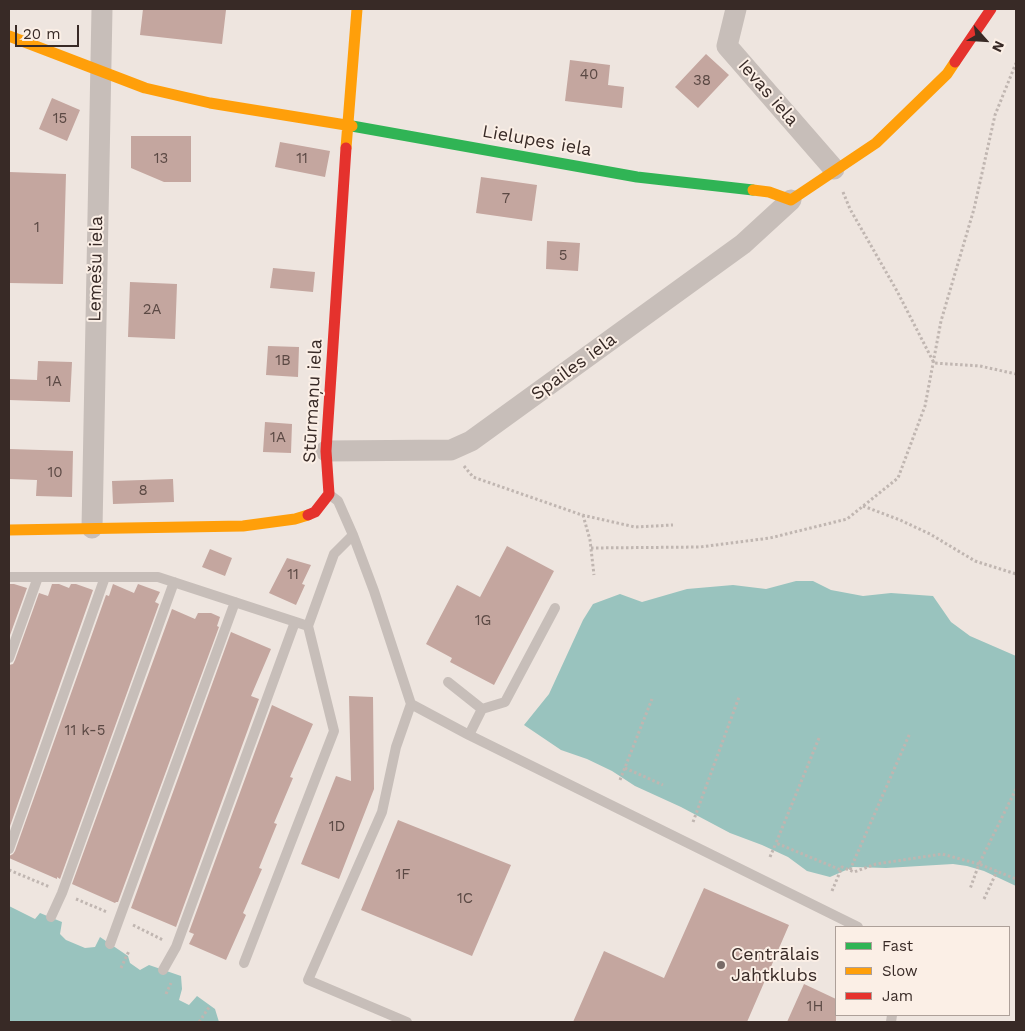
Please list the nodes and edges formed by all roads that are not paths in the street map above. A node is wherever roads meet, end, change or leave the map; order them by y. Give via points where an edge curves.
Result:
1 (102, 9) edge
2 (357, 9) edge
3 (736, 9) edge
4 (991, 9) edge
5 (9, 36) edge
6 (100, 72) junction
7 (347, 125) junction
8 (834, 169) junction
9 (791, 200) junction
10 (326, 451) junction
11 (329, 494) junction
12 (92, 528) junction
13 (9, 530) edge
14 (352, 535) junction
15 (38, 577) junction
16 (105, 577) junction
17 (9, 578) edge
18 (174, 582) junction
19 (235, 602) junction
20 (555, 608) dead end
21 (294, 622) junction
22 (308, 626) junction
23 (9, 658) edge
24 (448, 682) dead end
25 (411, 704) junction
26 (482, 710) junction
27 (469, 735) junction
28 (9, 849) edge
29 (51, 918) dead end
30 (856, 926) edge
31 (110, 944) dead end
32 (244, 964) dead end
33 (163, 970) dead end
34 (407, 1022) edge

1 - 6 street, Lemešu iela
2 - 7 street, Stūrmaņu iela
3 - 8 street, Ievas iela via 727,46
4 - 8 street via 947,74 876,143
5 - 6 street, Lielupes iela
6 - 7 street, Lielupes iela via 145,88 210,103
6 - 12 street, Lemešu iela
7 - 9 street, Lielupes iela via 638,177 769,192
7 - 10 street, Stūrmaņu iela
8 - 9 street
9 - 10 street, Spailes iela via 743,244 471,441 451,450
10 - 11 street, Stūrmaņu iela
11 - 12 street via 315,512 295,519 243,526
11 - 14 lane via 338,501
12 - 13 street
14 - 22 lane via 334,554
14 - 25 lane
15 - 16 lane
15 - 17 lane
15 - 23 lane
16 - 18 lane via 158,577
16 - 28 lane
18 - 19 lane
18 - 29 lane
19 - 21 lane
19 - 31 lane
20 - 26 lane via 505,702
21 - 22 lane
21 - 33 lane via 176,947
22 - 32 lane via 334,730
24 - 26 lane
25 - 27 lane
25 - 34 lane via 396,747 382,812 308,980
26 - 27 lane
27 - 30 lane

